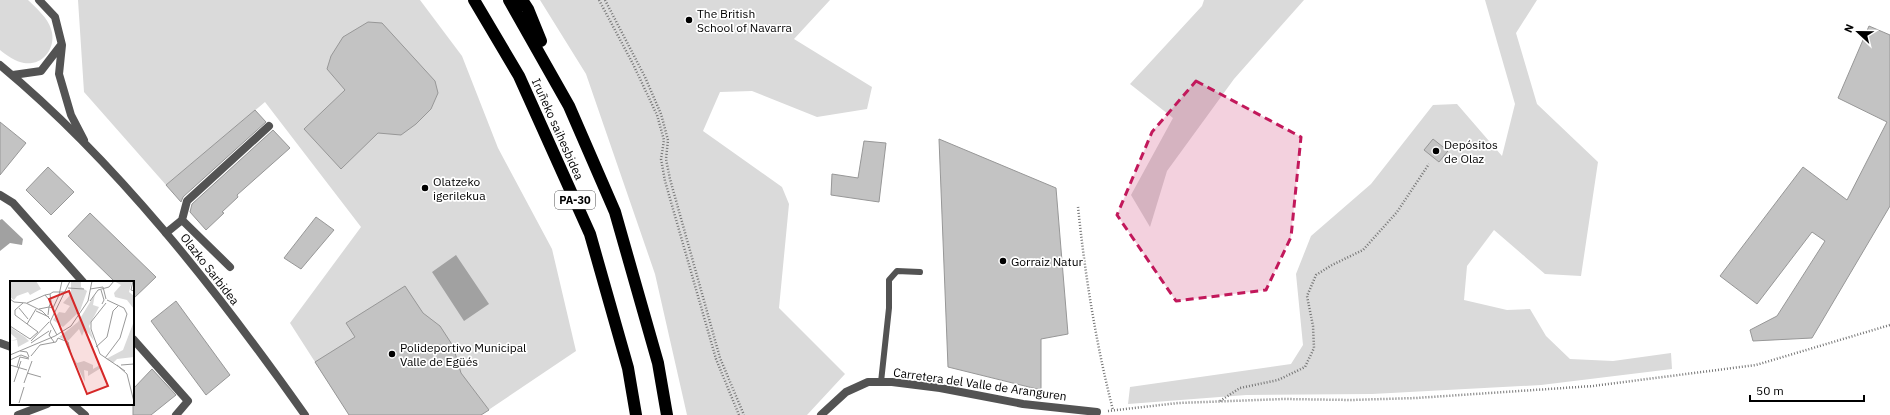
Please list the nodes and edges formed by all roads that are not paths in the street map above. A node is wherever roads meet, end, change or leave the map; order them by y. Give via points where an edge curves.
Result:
1 (39, 0) edge
2 (474, 0) edge
3 (509, 0) edge
4 (522, 0) edge
5 (62, 45) junction
6 (0, 65) edge
7 (13, 75) junction
8 (569, 106) junction
9 (269, 126) dead end
10 (87, 146) junction
11 (0, 195) edge
12 (182, 220) junction
13 (166, 233) junction
14 (230, 267) dead end
15 (920, 272) dead end
16 (82, 281) edge
17 (134, 340) edge
18 (0, 344) edge
19 (10, 347) edge
20 (659, 372) junction
21 (881, 382) junction
22 (44, 405) edge
23 (73, 405) edge
24 (1098, 412) road end
25 (18, 415) edge
26 (86, 415) edge
27 (176, 415) edge
28 (305, 415) edge
29 (636, 415) edge
30 (667, 415) edge
31 (671, 415) edge
32 (822, 415) edge

1 - 5 street, Olazko Sarbidea via 55,17
2 - 29 highway, Iruñeko saihesbidea / PA-30 via 519,76 590,234 628,368
3 - 8 highway, Iruñeko saihesbidea / PA-30
4 - 8 highway
5 - 7 street via 41,71
5 - 10 street, Olazko Sarbidea via 59,74 71,115
6 - 7 street, Olazko Sarbidea
7 - 10 street, Olazko Sarbidea
8 - 20 highway, Iruñeko saihesbidea / PA-30 via 615,212
9 - 12 street via 187,201
10 - 13 street, Olazko Sarbidea
11 - 16 street via 13,204
12 - 13 street
12 - 14 street
13 - 28 street, Olazko Sarbidea
15 - 21 lane via 896,271 889,280 889,308
17 - 27 street via 188,401
18 - 19 street
20 - 30 highway, Iruñeko saihesbidea / PA-30
20 - 31 highway
21 - 24 street, Carretera del Valle de Aranguren via 940,388 1023,404
21 - 32 street, Carretera del Valle de Aranguren via 868,382 846,392
22 - 25 street
23 - 26 street

